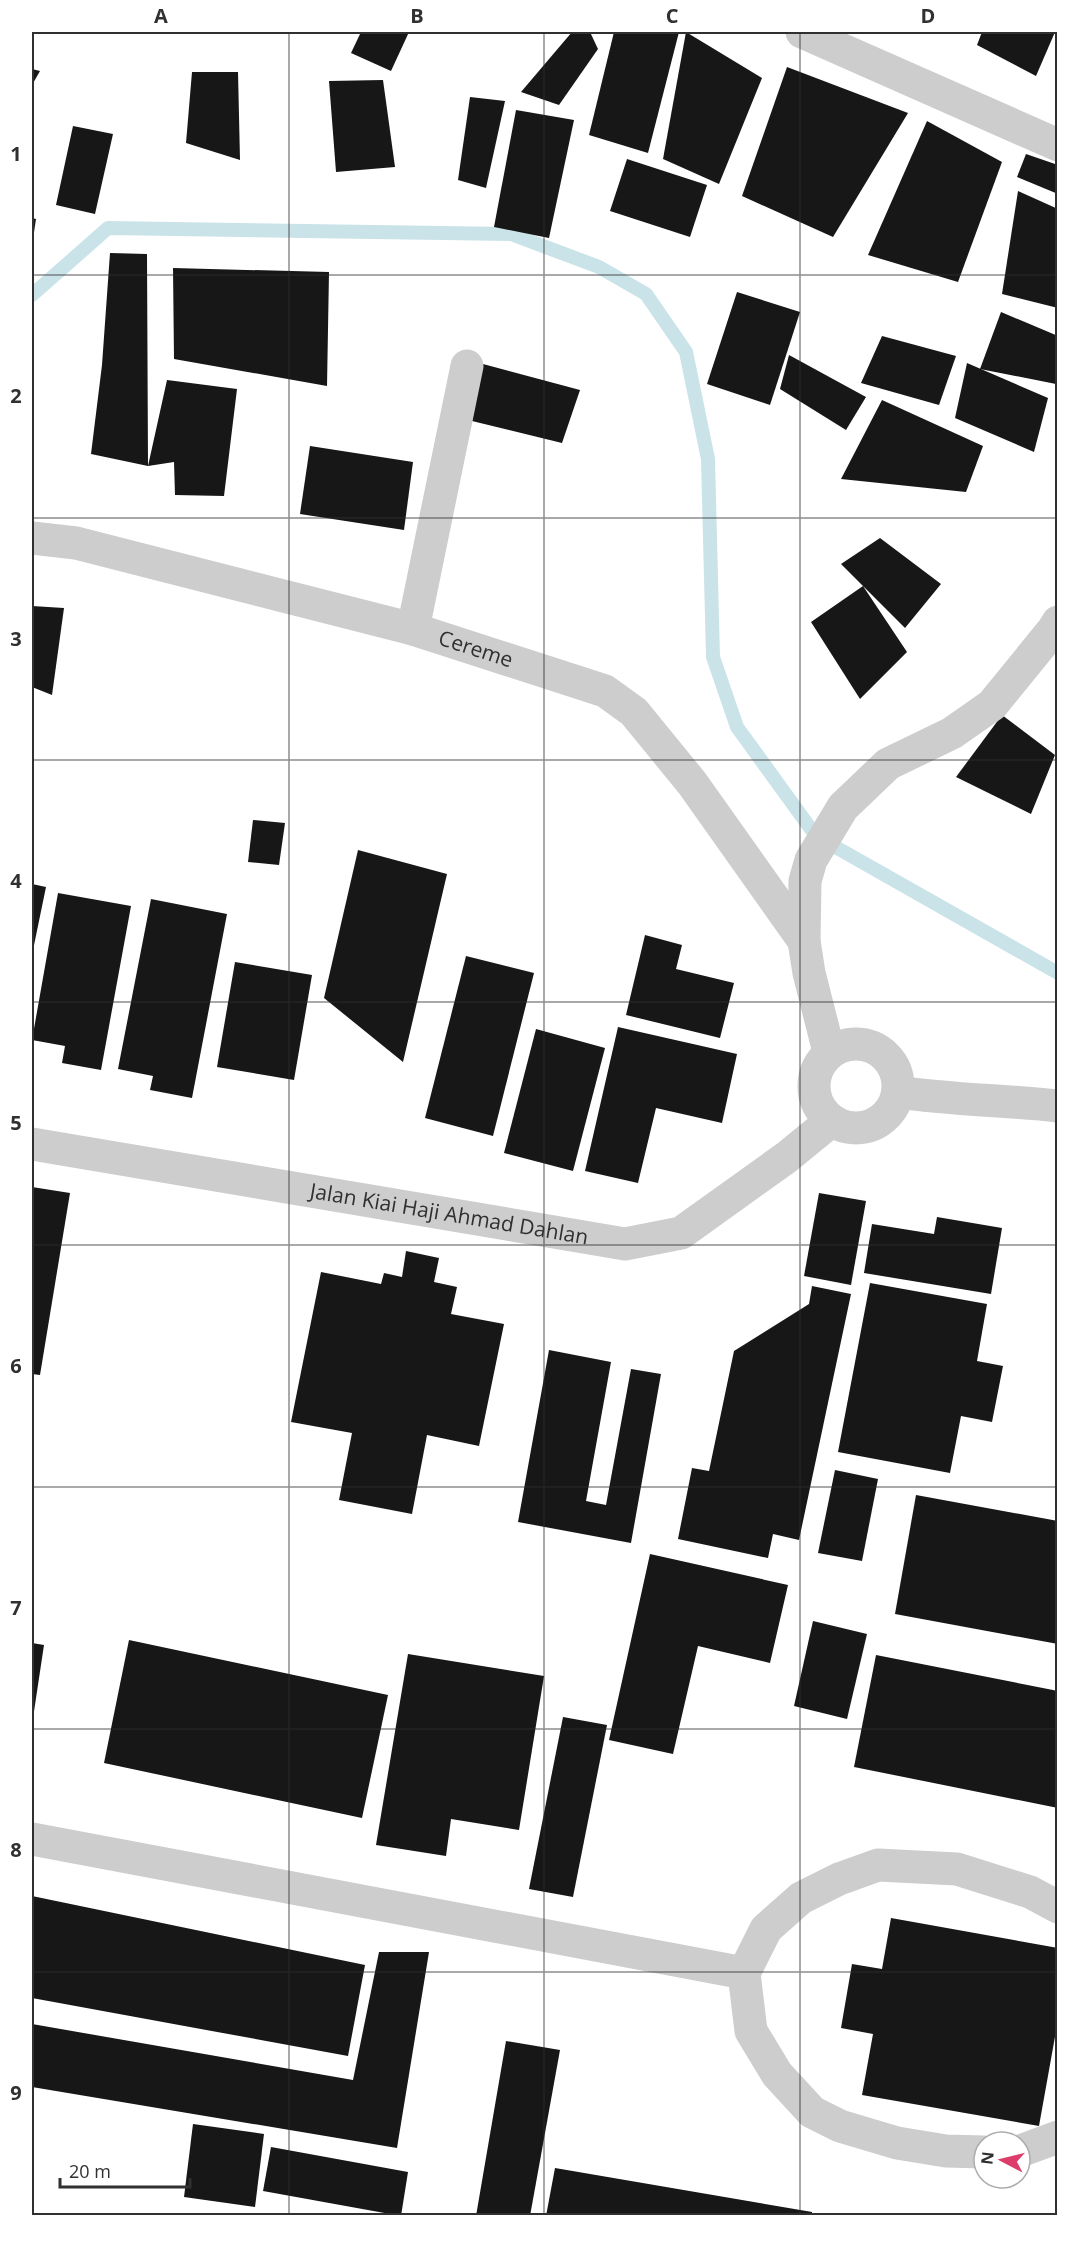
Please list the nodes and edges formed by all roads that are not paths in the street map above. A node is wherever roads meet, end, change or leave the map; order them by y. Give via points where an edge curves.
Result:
1 (802, 32) edge
2 (1058, 145) edge
3 (467, 366) dead end
4 (32, 538) edge
5 (1058, 622) edge
6 (413, 629) junction
7 (804, 941) junction
8 (829, 1052) junction
9 (898, 1092) junction
10 (1058, 1106) edge
11 (831, 1121) junction
12 (32, 1144) edge
13 (32, 1839) edge
14 (1058, 1907) edge
15 (744, 1973) junction
16 (1058, 2137) edge
17 (1032, 2147) edge
18 (972, 2152) edge

1 - 2 street
3 - 6 street
4 - 6 street, Cereme via 76,543
5 - 7 street via 992,705 952,733 888,764 843,807 811,860 805,881
6 - 7 street, Cereme via 605,692 634,712 719,819
7 - 8 street via 808,973
8 - 9 street via 844,1044 861,1043 877,1048 890,1059 897,1075
8 - 11 street via 819,1064 814,1094 820,1110
9 - 10 street
9 - 11 street via 881,1121 864,1128 847,1128
11 - 12 street, Jalan Kiai Haji Ahmad Dahlan via 681,1233 625,1244
13 - 15 street
14 - 15 street via 1030,1892 957,1869 878,1865 801,1898 765,1929
15 - 18 street via 752,2031 777,2074 812,2112 840,2126 897,2143
16 - 17 street

